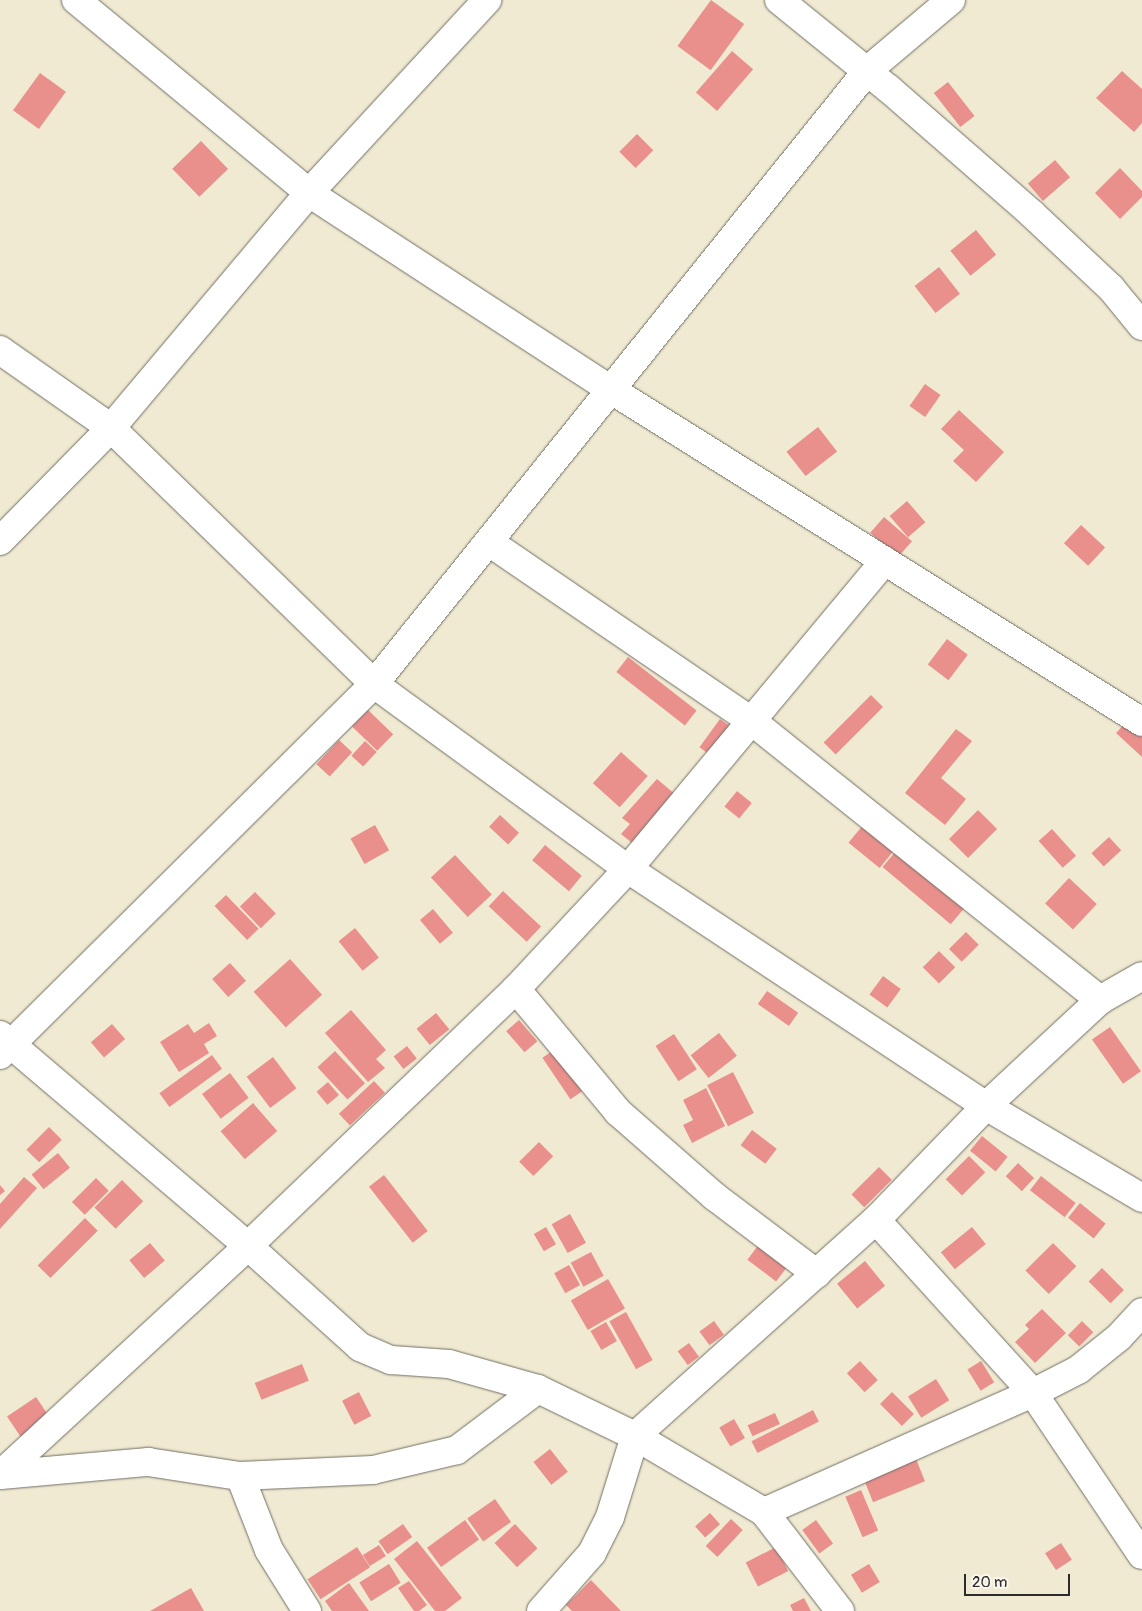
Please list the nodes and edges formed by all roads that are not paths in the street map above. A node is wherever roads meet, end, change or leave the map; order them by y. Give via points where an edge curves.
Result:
1 (76, 0) edge
2 (488, 0) edge
3 (779, 0) edge
4 (951, 0) edge
5 (867, 72) junction
6 (310, 193) junction
7 (1142, 326) edge
8 (0, 350) edge
9 (613, 391) junction
10 (111, 428) junction
11 (0, 541) edge
12 (489, 542) junction
13 (885, 561) junction
14 (374, 684) junction
15 (754, 722) junction
16 (1142, 722) edge
17 (628, 869) junction
18 (1142, 976) edge
19 (516, 989) junction
20 (1100, 1000) junction
21 (4, 1044) edge
22 (986, 1106) junction
23 (1142, 1198) edge
24 (876, 1220) junction
25 (248, 1246) junction
26 (817, 1274) junction
27 (1142, 1312) edge
28 (538, 1389) junction
29 (1033, 1393) junction
30 (635, 1436) junction
31 (0, 1475) edge
32 (240, 1476) junction
33 (764, 1512) junction
34 (1142, 1556) edge
35 (307, 1611) edge
36 (541, 1611) edge
37 (840, 1611) edge

1 - 6 street
2 - 6 street
3 - 5 street
4 - 5 street
5 - 7 street via 1031,213 1111,288
5 - 9 street
6 - 9 street
6 - 10 street
8 - 10 street
9 - 12 street
9 - 13 street
10 - 11 street
10 - 14 street
12 - 14 street
12 - 15 street
13 - 15 street
13 - 16 street
14 - 17 street
14 - 21 street
15 - 17 street
15 - 20 street
17 - 19 street
17 - 22 street
18 - 20 street
19 - 25 street
19 - 26 street via 618,1112 714,1196
20 - 22 street
21 - 25 street
22 - 23 street
22 - 24 street
24 - 26 street
24 - 29 street
25 - 28 street via 360,1347 391,1360 449,1364
25 - 31 street
26 - 30 street
27 - 29 street via 1119,1337 1078,1370
28 - 30 street
28 - 32 street via 457,1450 373,1470
29 - 33 street
29 - 34 street
30 - 33 street
30 - 36 street via 610,1517 592,1553
31 - 32 street via 148,1462
32 - 35 street via 269,1550
33 - 37 street

